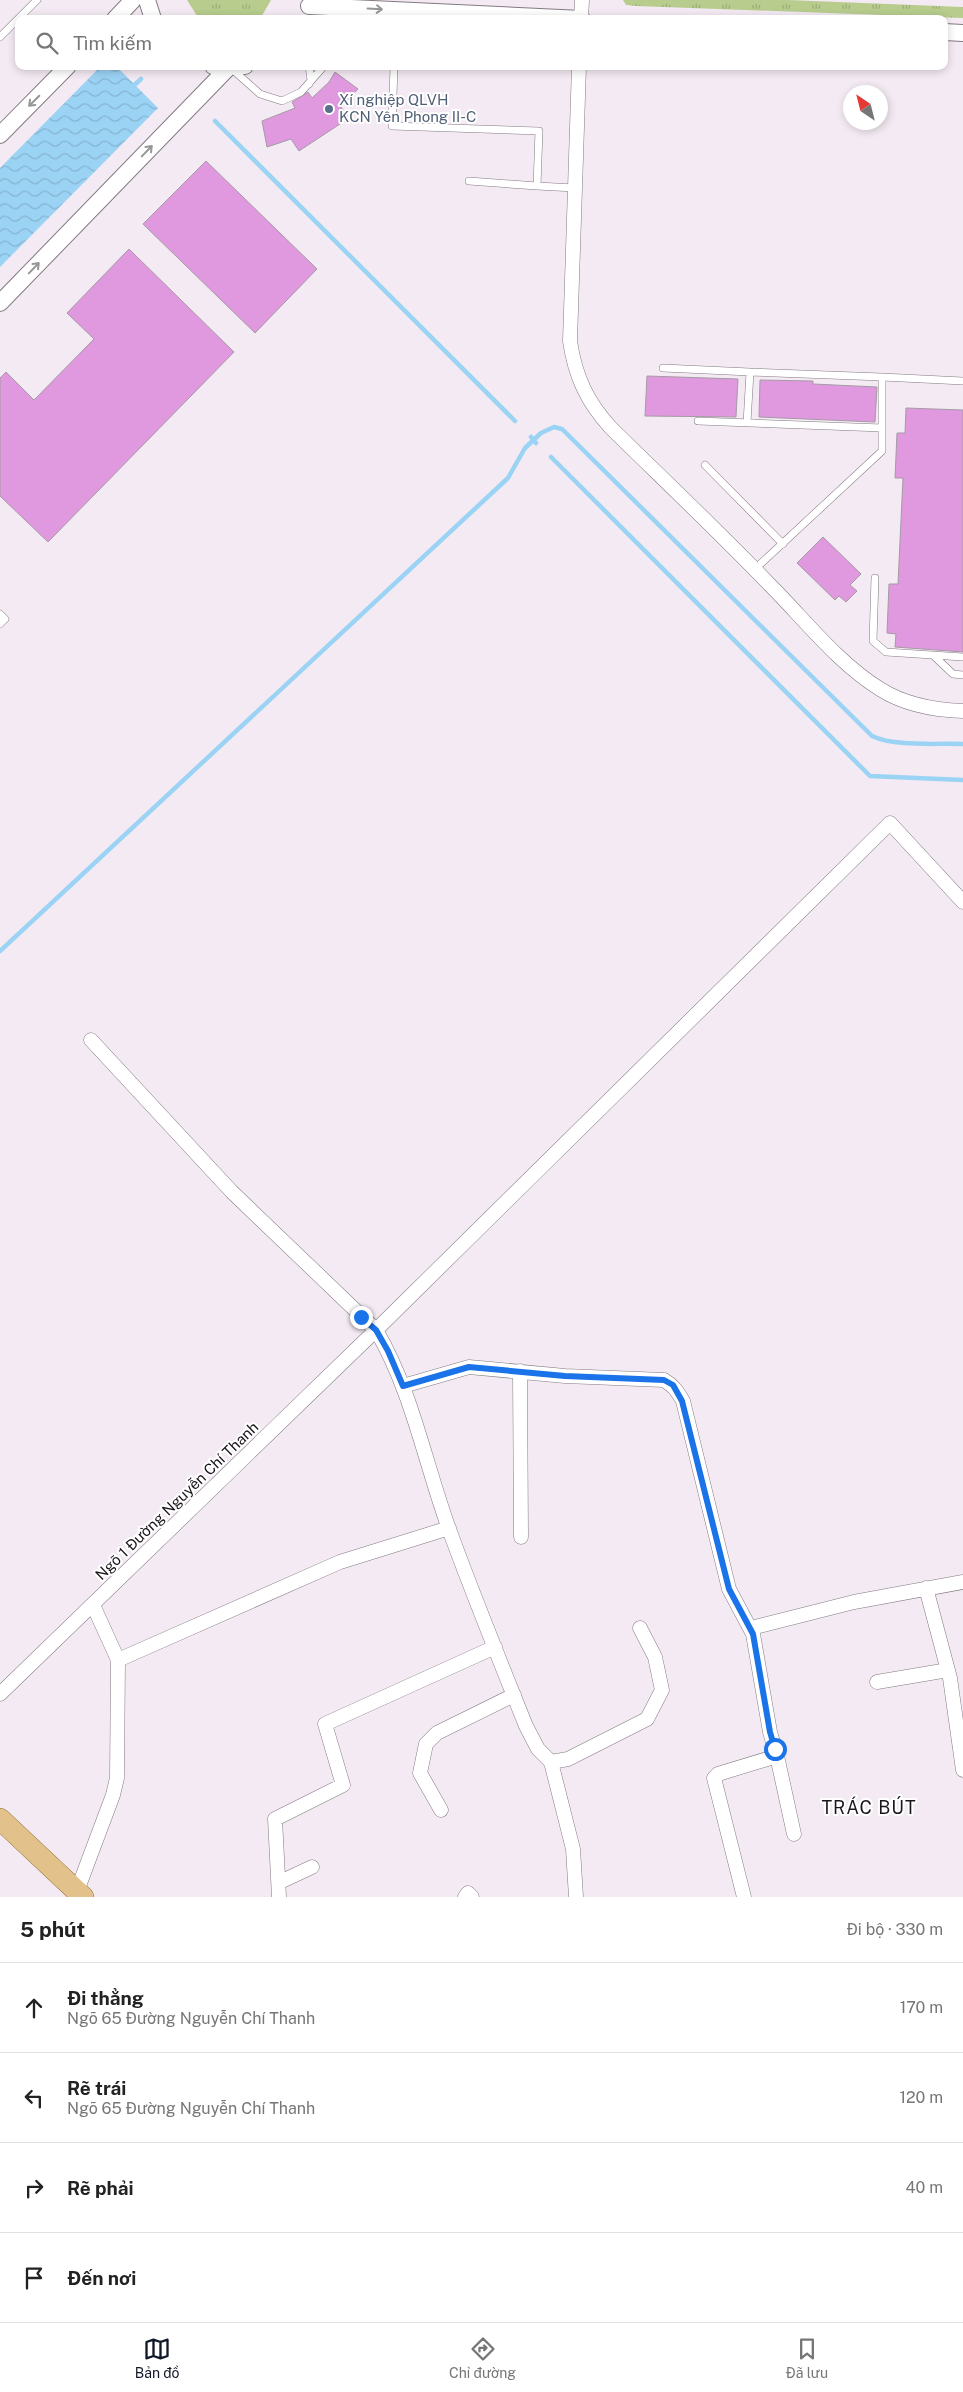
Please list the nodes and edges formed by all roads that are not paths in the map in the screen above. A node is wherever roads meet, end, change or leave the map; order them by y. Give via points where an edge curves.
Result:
1 (36, 0) edge
2 (133, 0) edge
3 (147, 0) edge
4 (582, 0) edge
5 (308, 8) edge
6 (21, 15) edge
7 (119, 15) edge
8 (152, 15) edge
9 (396, 15) edge
10 (581, 15) edge
11 (15, 22) edge
12 (948, 32) edge
13 (963, 33) edge
14 (0, 37) edge
15 (64, 70) edge
16 (226, 70) edge
17 (232, 70) edge
18 (310, 70) edge
19 (321, 70) edge
20 (394, 70) edge
21 (579, 70) edge
22 (308, 86) junction
23 (0, 135) edge
24 (469, 182) dead end
25 (537, 186) junction
26 (575, 188) junction
27 (0, 303) edge
28 (663, 368) dead end
29 (750, 372) junction
30 (882, 378) junction
31 (963, 381) edge
32 (698, 421) dead end
33 (747, 423) junction
34 (882, 428) junction
35 (705, 465) dead end
36 (783, 544) junction
37 (755, 569) junction
38 (875, 578) dead end
39 (0, 614) edge
40 (0, 624) edge
41 (934, 656) junction
42 (963, 657) edge
43 (963, 675) edge
44 (963, 712) edge
45 (963, 902) edge
46 (91, 1040) dead end
47 (369, 1324) junction
48 (520, 1371) junction
49 (403, 1386) junction
50 (449, 1528) junction
51 (520, 1537) dead end
52 (963, 1582) edge
53 (926, 1588) junction
54 (94, 1605) junction
55 (640, 1628) dead end
56 (751, 1628) junction
57 (495, 1647) junction
58 (118, 1660) junction
59 (948, 1670) junction
60 (877, 1682) dead end
61 (0, 1694) edge
62 (514, 1695) junction
63 (777, 1756) junction
64 (551, 1762) junction
65 (963, 1770) edge
66 (440, 1810) dead end
67 (0, 1819) edge
68 (794, 1834) dead end
69 (312, 1867) dead end
70 (280, 1882) junction
71 (80, 1894) edge
72 (279, 1897) edge
73 (465, 1897) edge
74 (472, 1897) edge
75 (576, 1897) edge
76 (744, 1897) edge

1 - 6 lane
2 - 7 street
3 - 8 street
4 - 10 street
5 -> 9 street
11 - 14 lane
12 - 13 street
15 -> 23 street
27 -> 16 street
17 - 22 lane via 254,90 276,100 290,99
18 - 22 lane
19 - 22 lane
20 - 25 lane via 392,126 539,131
21 - 26 street
24 - 25 lane
25 - 26 lane
26 - 37 street via 570,342 580,384 592,406 611,428
28 - 29 lane
29 - 30 lane
29 - 33 lane
30 - 31 lane
30 - 34 lane
32 - 33 lane
33 - 34 lane
34 - 36 lane via 882,451
35 - 36 lane
36 - 37 lane
37 - 44 street via 844,660 882,690 926,709
38 - 41 lane via 873,641 886,652
39 - 40 lane via 5,619
41 - 42 lane
41 - 43 lane via 954,674
45 - 47 street, Ngõ 1 Đường Nguyễn Chí Thanh via 890,823
46 - 47 street via 232,1192
47 - 49 street via 388,1351
47 - 54 street, Ngõ 1 Đường Nguyễn Chí Thanh
48 - 49 street via 469,1367
48 - 51 street
48 - 56 street via 664,1380 673,1385 682,1401 729,1589
49 - 50 street
50 - 57 street
50 - 58 street via 346,1560
52 - 53 street
53 - 56 street
53 - 59 street
54 - 58 street
54 - 61 street, Ngõ 1 Đường Nguyễn Chí Thanh
55 - 64 street via 655,1657 662,1690 647,1719 568,1759
56 - 63 street
57 - 62 street
57 - 70 street via 325,1724 343,1785 275,1819
58 - 71 street via 117,1778
59 - 60 street
59 - 65 street
62 - 64 street via 533,1740
62 - 66 street via 428,1740 420,1773
63 - 68 street
63 - 76 street via 714,1778
64 - 75 street via 574,1849
67 - 71 main road
69 - 70 street
70 - 72 street
73 - 74 street via 468,1893

